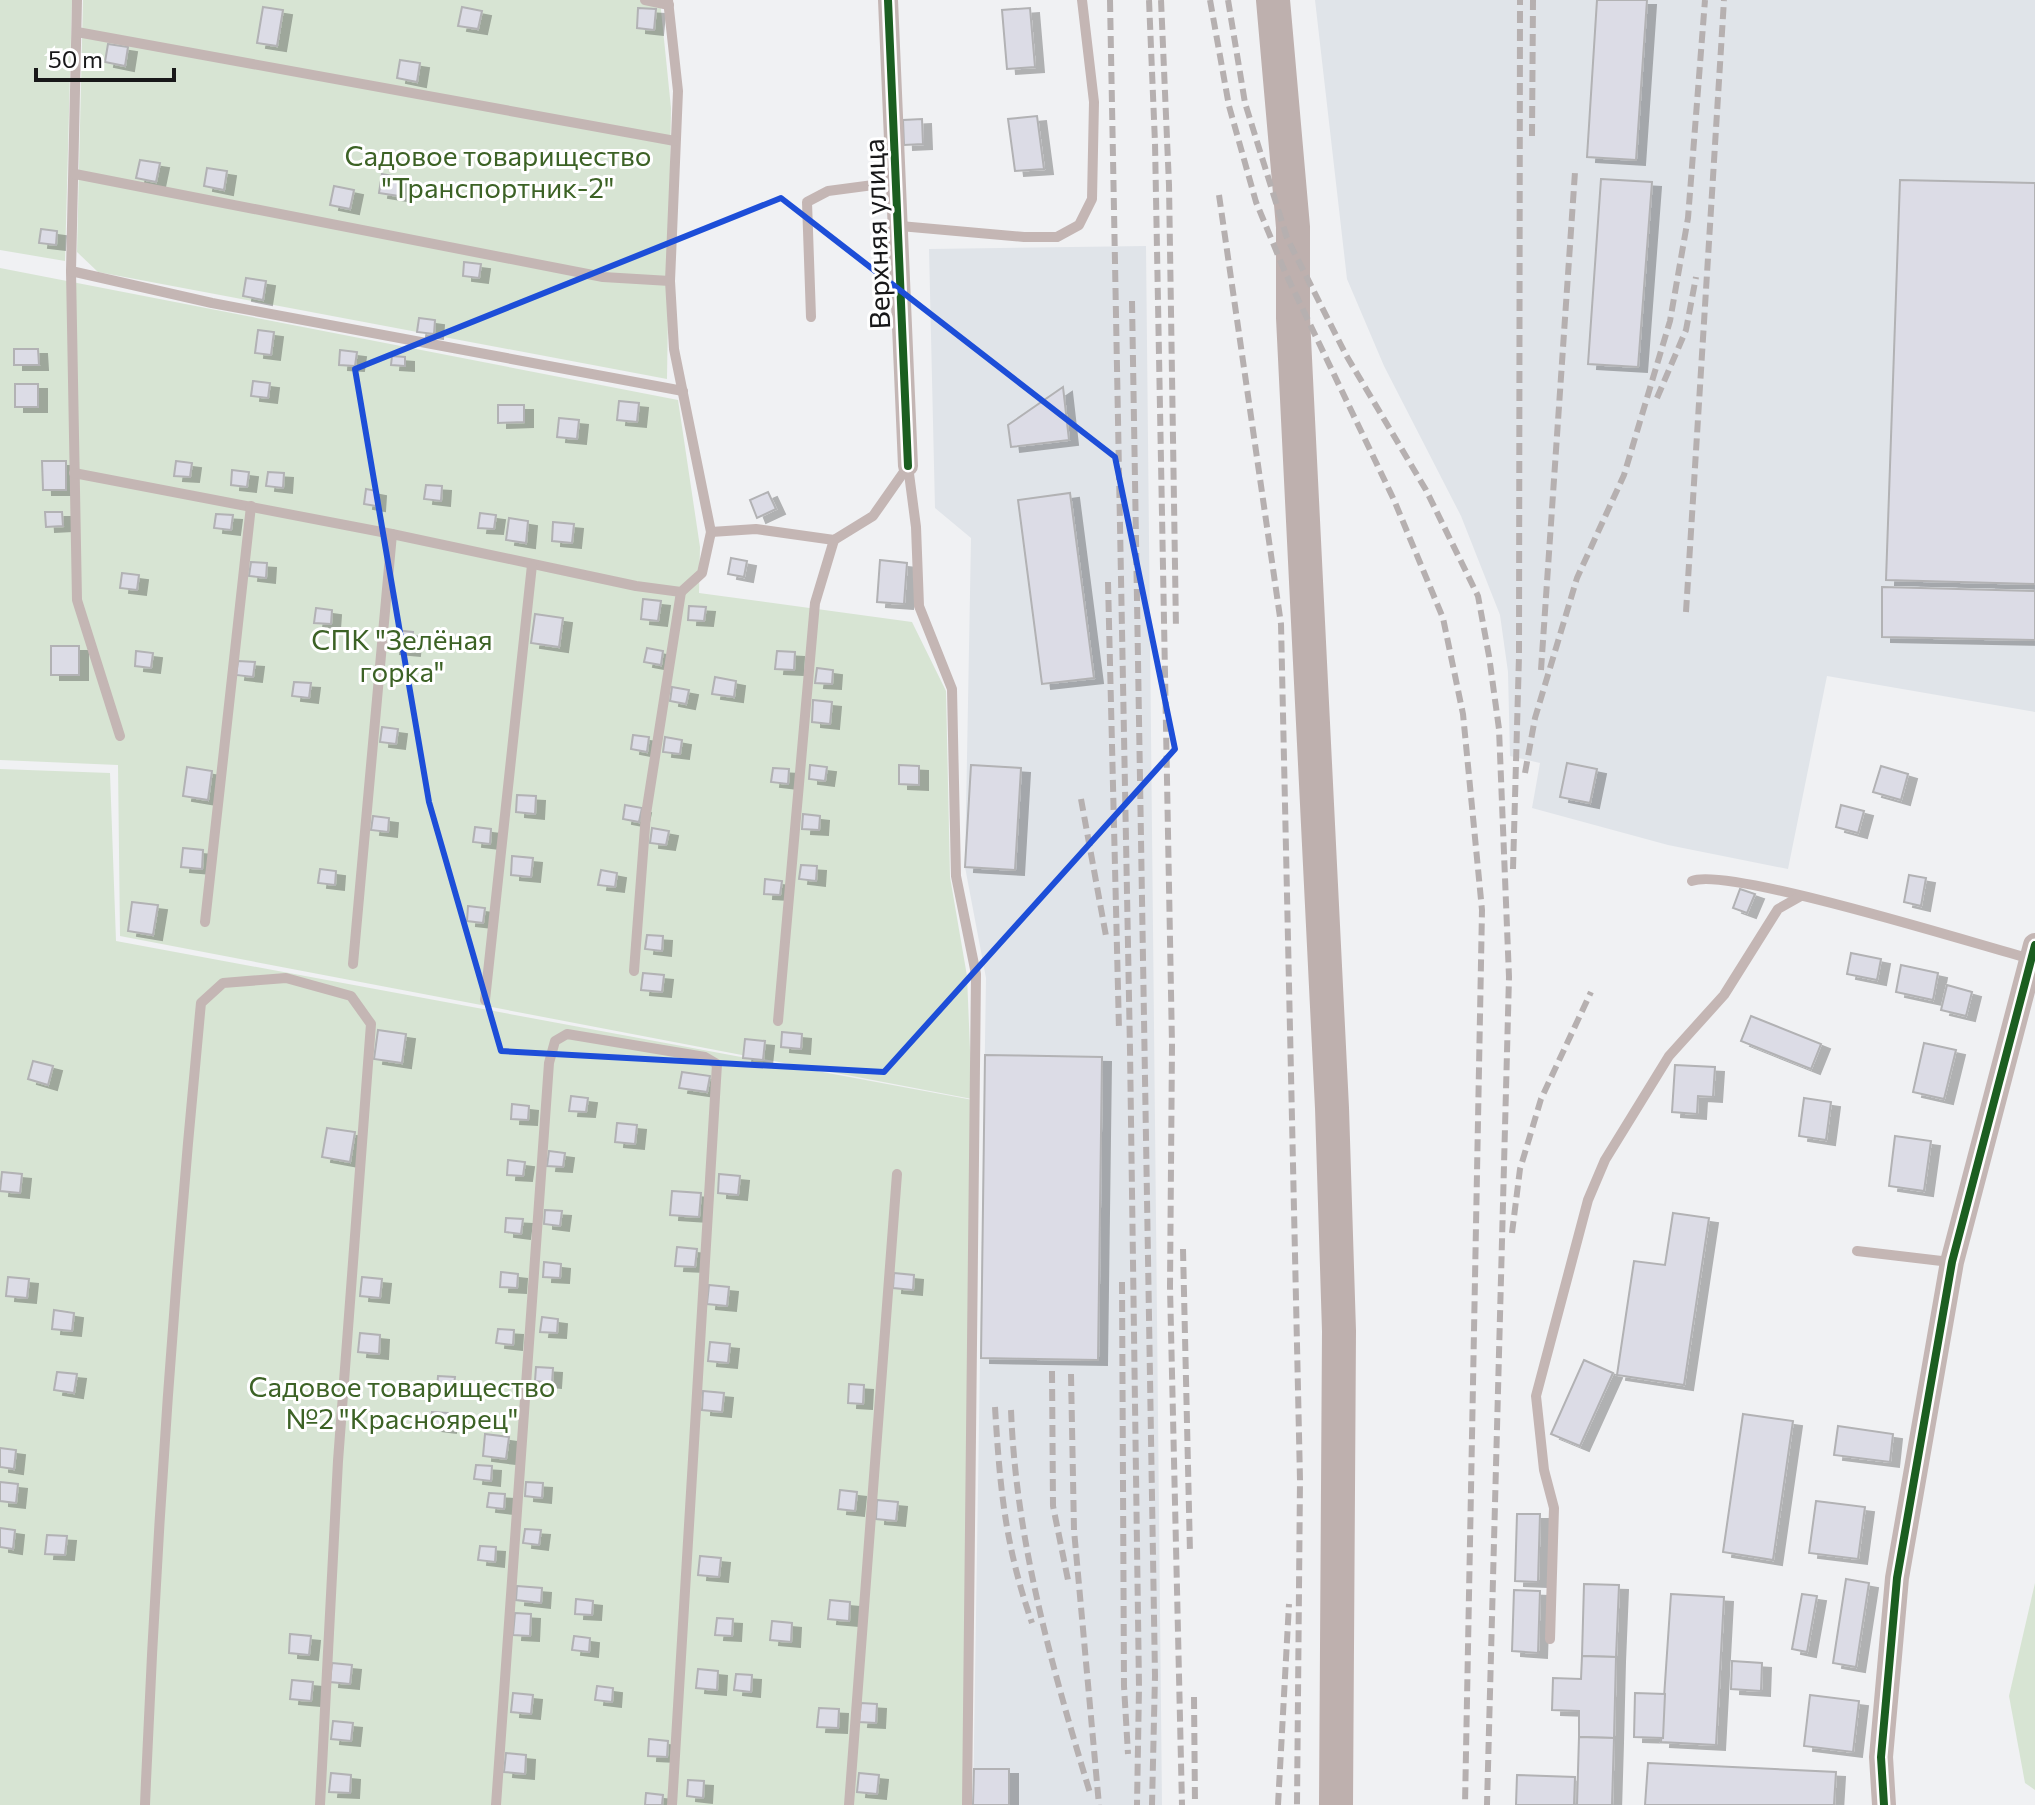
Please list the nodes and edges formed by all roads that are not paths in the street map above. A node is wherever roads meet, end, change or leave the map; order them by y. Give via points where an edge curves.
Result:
1 (77, 0) edge
2 (645, 0) edge
3 (888, 0) edge
4 (1082, 0) edge
5 (1273, 0) edge
6 (669, 2) edge
7 (77, 32) junction
8 (675, 141) junction
9 (75, 174) junction
10 (898, 181) junction
11 (900, 226) junction
12 (71, 271) junction
13 (670, 281) junction
14 (811, 317) dead end
15 (683, 391) junction
16 (908, 466) junction
17 (74, 473) junction
18 (251, 506) junction
19 (711, 532) junction
20 (392, 534) junction
21 (834, 540) junction
22 (532, 565) junction
23 (681, 592) junction
24 (120, 736) dead end
25 (1692, 881) dead end
26 (1801, 896) junction
27 (205, 922) dead end
28 (2033, 952) edge
29 (353, 964) dead end
30 (634, 971) dead end
31 (485, 1000) dead end
32 (778, 1021) dead end
33 (897, 1174) dead end
34 (1857, 1251) dead end
35 (1952, 1262) junction
36 (1550, 1639) dead end
37 (145, 1805) edge
38 (320, 1805) edge
39 (496, 1805) edge
40 (672, 1805) edge
41 (849, 1805) edge
42 (967, 1805) edge
43 (1336, 1805) edge
44 (1884, 1805) edge

1 - 7 lane
2 - 6 lane
3 - 10 street, Верхняя улица
4 - 11 lane via 1094,115 1092,199 1079,225 1057,237
5 - 43 highway via 1293,227 1293,318 1332,1108 1339,1331
6 - 8 lane via 678,91
7 - 8 lane
7 - 9 lane
8 - 13 lane
9 - 12 lane
9 - 13 lane via 603,277
10 - 11 street, Верхняя улица
10 - 14 lane via 828,191 807,202
11 - 16 street, Верхняя улица
12 - 15 lane via 212,303
12 - 17 lane
13 - 15 lane via 674,349
15 - 19 lane
16 - 21 lane via 873,516
16 - 42 lane via 919,606 952,689 956,876 976,974
17 - 18 lane
17 - 24 lane via 77,600
18 - 20 lane
18 - 27 lane
19 - 21 lane via 756,529
19 - 23 lane via 702,573
20 - 22 lane
20 - 29 lane
21 - 32 lane via 815,603
22 - 23 lane
22 - 31 lane
23 - 30 lane via 646,814
25 - 26 lane via 1713,877
26 - 28 lane
26 - 36 lane via 1778,909 1724,995 1669,1056 1605,1160 1588,1200 1536,1396 1554,1508
28 - 35 street
33 - 41 lane
34 - 35 lane
35 - 44 street via 1897,1578 1881,1757
37 - 38 lane via 174,1288 201,1003 223,983 286,978 351,996 371,1024 338,1461
39 - 40 lane via 549,1063 555,1041 567,1034 705,1057 717,1064

